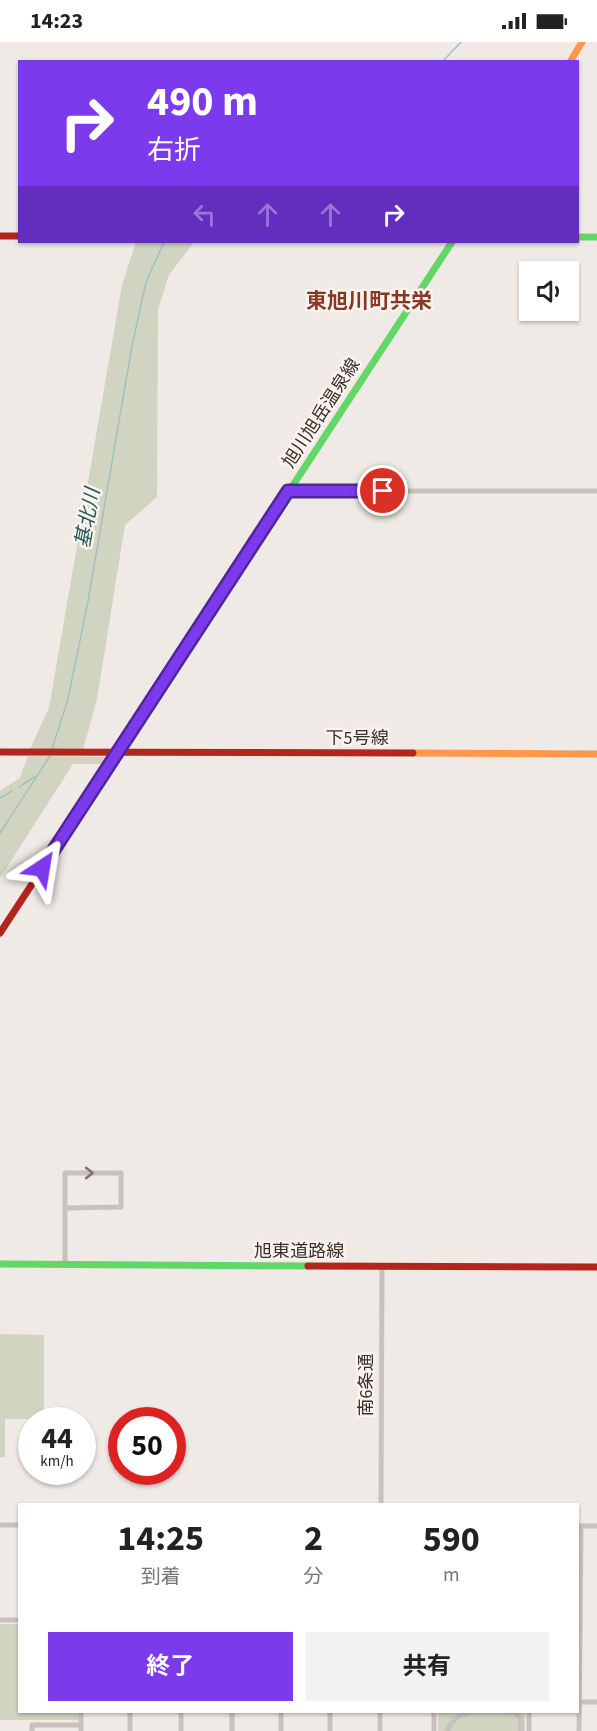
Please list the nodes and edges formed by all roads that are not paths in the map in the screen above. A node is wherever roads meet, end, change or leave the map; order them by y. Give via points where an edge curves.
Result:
1 (582, 42) edge
2 (571, 60) edge
3 (0, 236) edge
4 (18, 236) edge
5 (579, 237) edge
6 (597, 237) edge
7 (451, 243) edge
8 (288, 491) junction
9 (597, 491) edge
10 (0, 752) edge
11 (116, 753) junction
12 (597, 754) edge
13 (0, 933) edge
14 (65, 1208) junction
15 (0, 1264) edge
16 (66, 1265) junction
17 (382, 1266) junction
18 (597, 1267) edge
19 (381, 1503) edge
20 (0, 1525) edge
21 (18, 1525) edge
22 (579, 1526) edge
23 (597, 1526) edge
24 (0, 1620) edge
25 (18, 1620) edge
26 (579, 1702) edge
27 (597, 1702) edge
28 (130, 1713) edge
29 (181, 1713) edge
30 (232, 1713) edge
31 (281, 1713) edge
32 (330, 1713) edge
33 (380, 1713) edge
34 (434, 1713) edge
35 (461, 1713) edge
36 (515, 1713) edge
37 (529, 1713) edge
38 (578, 1713) edge
39 (81, 1728) edge
40 (32, 1731) edge
41 (130, 1731) edge
42 (181, 1731) edge
43 (232, 1731) edge
44 (281, 1731) edge
45 (330, 1731) edge
46 (380, 1731) edge
47 (434, 1731) edge
48 (447, 1731) edge
49 (521, 1731) edge
50 (529, 1731) edge
51 (579, 1731) edge

1 - 2 street
3 - 4 street
5 - 6 street
7 - 8 street, 旭川旭岳温泉線
8 - 9 street
8 - 11 street, 旭川旭岳温泉線
10 - 11 street, 下5号線
11 - 12 street, 下5号線
11 - 13 street, 旭川旭岳温泉線
14 -> 14 street via 65,1173 121,1173 121,1208
14 - 16 street
15 - 16 street, 旭東道路線
16 - 17 street, 旭東道路線
17 - 18 street, 旭東道路線
17 - 19 street, 南6条通
20 - 21 street
22 - 23 street
24 - 25 street
26 - 27 street
28 - 41 street
29 - 42 street
30 - 43 street
31 - 44 street
32 - 45 street
33 - 46 street
34 - 47 street
35 - 48 street
36 - 49 street via 521,1719
37 - 50 street
38 - 51 street
39 - 40 street via 32,1725

